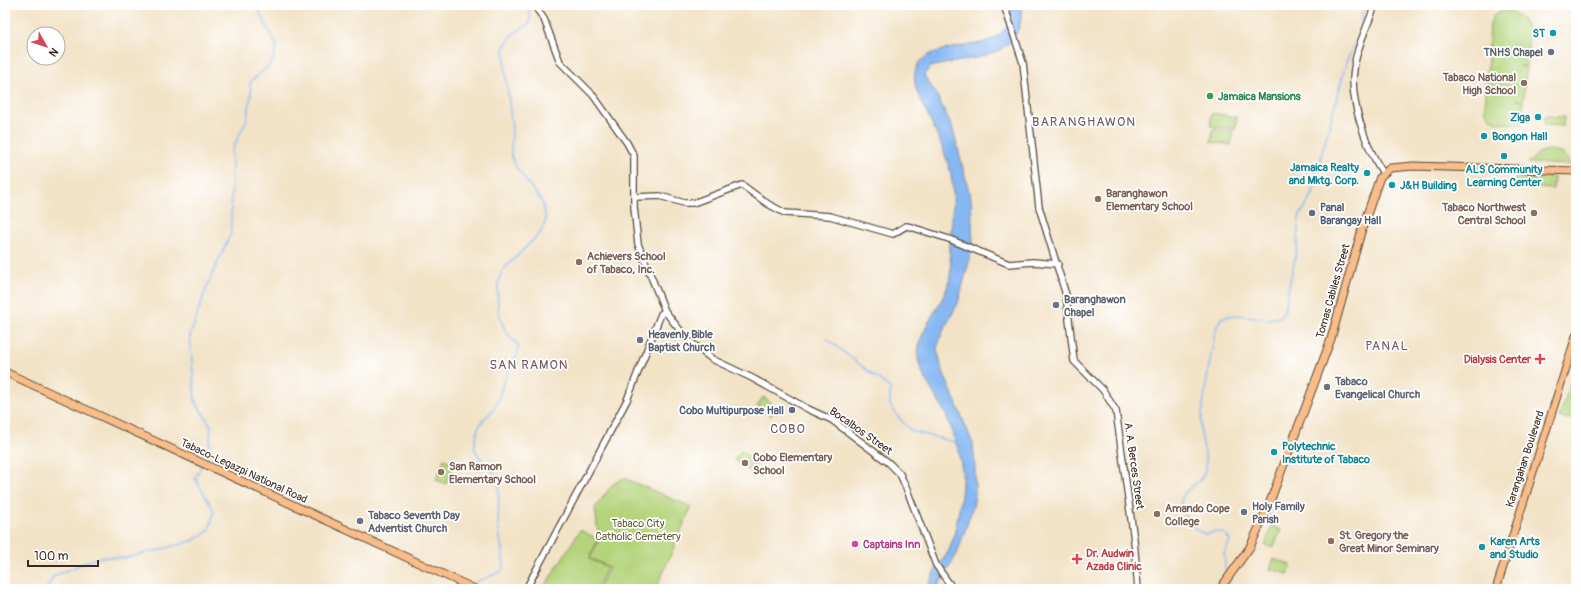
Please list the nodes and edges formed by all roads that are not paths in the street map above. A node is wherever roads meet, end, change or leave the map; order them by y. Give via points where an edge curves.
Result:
1 (534, 5) edge
2 (1004, 5) edge
3 (1375, 5) edge
4 (1576, 171) edge
5 (1382, 173) junction
6 (635, 197) junction
7 (1058, 264) junction
8 (665, 311) junction
9 (1576, 336) edge
10 (5, 372) edge
11 (1222, 586) edge
12 (475, 589) edge
13 (526, 589) edge
14 (953, 589) edge
15 (1138, 589) edge
16 (1496, 589) edge

1 - 6 street, Bocalbos Street via 544,19 560,62 592,96 634,156
2 - 7 street via 1024,70 1039,207
3 - 5 street via 1356,59 1353,82 1360,120
4 - 5 main road via 1413,166 1394,167
5 - 11 main road, Tomas Cabiles Street via 1363,224 1336,324 1320,370 1257,532 1250,547
6 - 7 street via 660,196 693,204 742,185 768,204 786,213 830,216 893,234 906,226 949,239 1010,264
6 - 8 street, Bocalbos Street via 638,244
7 - 15 street, A. A. Berces Street via 1066,295 1074,361 1104,390 1116,412 1134,540
8 - 13 street via 661,314 627,400
8 - 14 street, Bocalbos Street via 689,341 712,359 832,420 889,463 900,474 936,565
9 - 16 main road, Karangahan Boulevard
10 - 12 main road, Tabaco-Legazpi National Road

